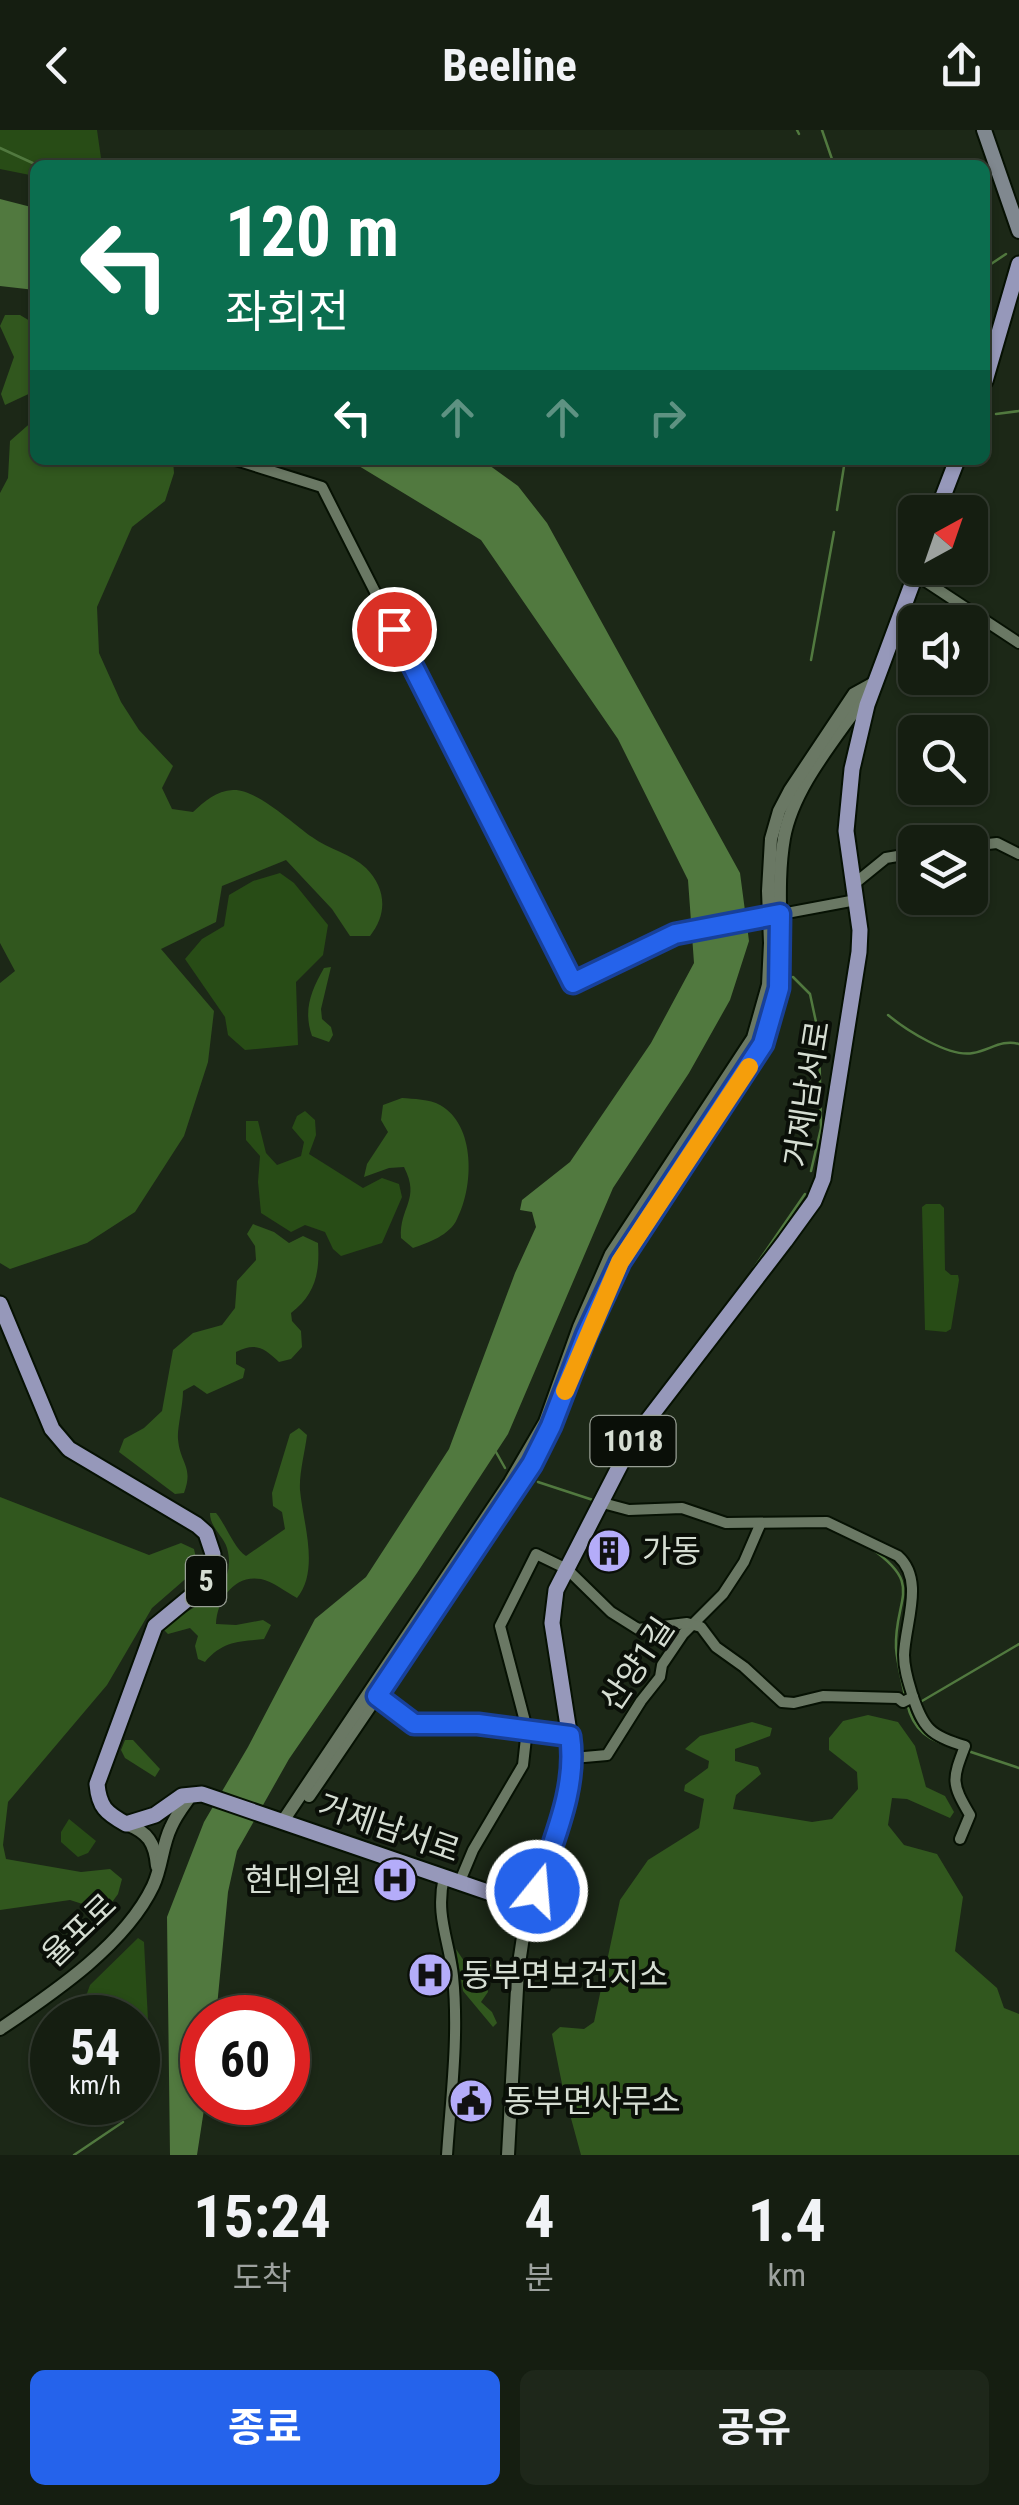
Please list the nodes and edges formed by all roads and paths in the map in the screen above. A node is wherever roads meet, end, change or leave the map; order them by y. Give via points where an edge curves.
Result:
1 (984, 130) edge
2 (1015, 212) edge
3 (1019, 231) edge
4 (1019, 264) edge
5 (1014, 298) edge
6 (990, 366) edge
7 (252, 465) edge
8 (955, 465) edge
9 (944, 495) edge
10 (911, 585) edge
11 (937, 585) edge
12 (1019, 643) edge
13 (867, 690) junction
14 (840, 733) junction
15 (856, 744) junction
16 (988, 844) edge
17 (1019, 854) edge
18 (898, 856) edge
19 (855, 892) junction
20 (768, 916) junction
21 (0, 1304) edge
22 (599, 1502) junction
23 (760, 1525) junction
24 (566, 1569) junction
25 (694, 1623) junction
26 (373, 1694) junction
27 (908, 1700) junction
28 (527, 1728) junction
29 (570, 1736) junction
30 (573, 1758) junction
31 (197, 1794) junction
32 (281, 1820) junction
33 (126, 1824) junction
34 (960, 1839) dead end
35 (158, 1873) junction
36 (452, 1879) junction
37 (529, 1896) junction
38 (0, 2029) edge
39 (447, 2155) edge
40 (508, 2155) edge

1 - 2 main road
2 - 3 main road
4 - 5 main road
5 - 6 main road
7 - 20 street via 322,487 573,983 675,934
8 - 9 main road
10 - 13 main road, 거제남서로
11 - 12 street
13 - 14 street
13 - 15 main road, 거제남서로
13 - 20 street via 798,776 779,811 771,839
14 - 15 main road via 852,732
14 - 20 street via 790,816
15 - 19 main road, 거제남서로 / 1018 via 846,831
16 - 17 street
18 - 19 street via 886,858
19 - 20 street
19 - 22 main road, 거제남서로 / 1018 via 859,952 826,1164 814,1201 634,1438
20 - 26 street via 768,985 753,1038 611,1254 545,1422
21 - 33 main road, 5 via 52,1428 69,1449 197,1526 214,1554 201,1588 155,1626 97,1784 98,1802
22 - 23 street via 629,1510 682,1508 726,1523
22 - 24 main road, 거제남서로 / 1018
23 - 25 street, 산양1길 via 724,1594
23 - 27 street via 827,1522 907,1564
24 - 25 street via 638,1629
24 - 28 street via 536,1554 500,1626
24 - 29 main road, 거제남서로 / 1018 via 552,1623
25 - 27 street via 782,1702 823,1696
25 - 30 street, 산양1길 via 607,1755
26 - 28 street via 414,1724
26 - 32 street
26 - 32 street
27 - 34 street via 927,1730 965,1746 953,1779 970,1815
28 - 29 street
28 - 36 street via 523,1766
29 - 30 main road, 거제남서로 / 1018
30 - 37 main road, 거제남서로 / 1018 via 537,1891
31 - 32 main road, 거제남서로
31 - 33 main road
31 - 35 street, 율포로 via 169,1829
32 - 36 main road, 거제남서로
33 - 35 street via 151,1840
35 - 38 street, 율포로 via 124,1929 60,1988
36 - 37 main road, 거제남서로 via 514,1901
36 - 39 street via 439,1900 453,1976
37 - 40 street

